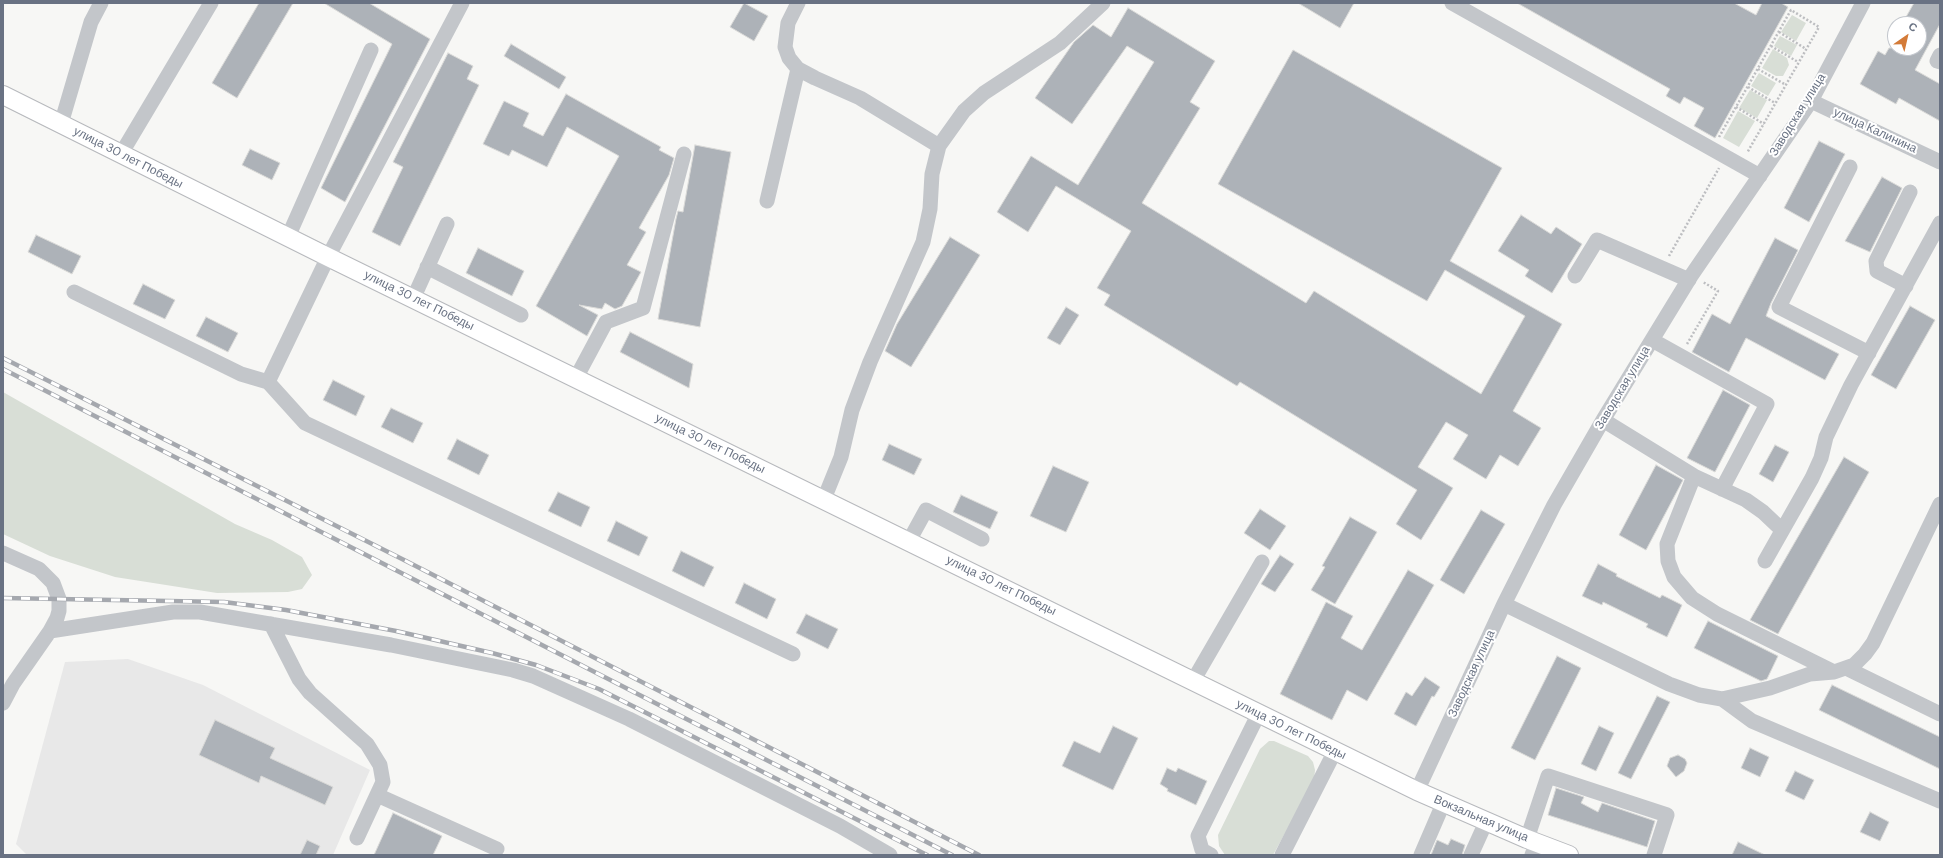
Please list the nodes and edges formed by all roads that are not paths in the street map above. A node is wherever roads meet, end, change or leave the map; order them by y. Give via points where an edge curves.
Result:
1 (100, 3) edge
2 (212, 3) edge
3 (462, 3) edge
4 (798, 3) edge
5 (1103, 3) edge
6 (1452, 3) edge
7 (1863, 3) edge
8 (371, 50) dead end
9 (1940, 55) edge
10 (1940, 62) edge
11 (798, 69) junction
12 (3, 95) edge
13 (1811, 101) junction
14 (61, 124) junction
15 (939, 146) junction
16 (121, 154) junction
17 (684, 154) dead end
18 (1940, 162) edge
19 (1850, 167) dead end
20 (1760, 176) junction
21 (1910, 192) dead end
22 (767, 201) dead end
23 (1940, 223) edge
24 (447, 224) dead end
25 (288, 237) junction
26 (328, 257) junction
27 (427, 267) junction
28 (1575, 276) dead end
29 (1690, 277) junction
30 (1906, 286) junction
31 (74, 292) dead end
32 (413, 299) junction
33 (521, 315) dead end
34 (1652, 340) junction
35 (1869, 353) junction
36 (576, 378) junction
37 (268, 382) junction
38 (1603, 420) junction
39 (1694, 476) junction
40 (1722, 489) junction
41 (824, 499) junction
42 (1940, 504) edge
43 (1782, 530) junction
44 (982, 539) dead end
45 (909, 541) junction
46 (3, 553) edge
47 (1765, 561) dead end
48 (1262, 562) dead end
49 (1504, 604) junction
50 (271, 624) junction
51 (50, 631) junction
52 (793, 654) dead end
53 (1840, 670) junction
54 (1193, 681) junction
55 (1722, 699) junction
56 (3, 703) edge
57 (1259, 713) junction
58 (1940, 714) edge
59 (1335, 751) junction
60 (1417, 792) junction
61 (377, 794) junction
62 (1940, 801) edge
63 (1443, 804) junction
64 (1486, 822) junction
65 (357, 838) dead end
66 (1532, 846) edge
67 (497, 849) dead end
68 (890, 855) edge
69 (1211, 855) edge
70 (1282, 855) edge
71 (1420, 855) edge
72 (1471, 855) edge
73 (1568, 855) edge
74 (1654, 855) edge

1 - 14 street via 91,22
2 - 16 street
3 - 26 street
4 - 11 street via 788,23 785,48
5 - 15 street via 1060,43 984,93 964,111
6 - 20 street
7 - 13 street, Заводская улица
8 - 25 street
9 - 10 street via 1937,61
11 - 15 street via 860,98
11 - 22 street
12 - 14 main road, улица 30 лет Победы
13 - 18 street, улица Калинина
13 - 20 street, Заводская улица
14 - 16 main road, улица 30 лет Победы
15 - 41 street via 932,174 930,210 922,242 870,362 852,410 841,457
16 - 25 main road, улица 30 лет Победы
17 - 36 street via 643,308 606,322
19 - 35 street via 1779,306
20 - 29 street, Заводская улица
21 - 30 street via 1876,260 1877,270
23 - 30 street
24 - 27 street
25 - 26 main road, улица 30 лет Победы
26 - 32 main road, улица 30 лет Победы
26 - 37 street
27 - 32 street
27 - 33 street
28 - 29 street via 1597,240
29 - 34 street, Заводская улица
30 - 35 street
31 - 37 street via 241,374
32 - 36 main road, улица 30 лет Победы
34 - 38 street, Заводская улица
34 - 40 street via 1767,404
35 - 43 street via 1826,437 1821,458 1812,478
36 - 41 main road, улица 30 лет Победы
37 - 52 street via 305,423
38 - 39 street
38 - 49 street, Заводская улица via 1554,504
39 - 40 street
39 - 53 street via 1667,544 1668,561 1674,577 1692,598 1717,614
40 - 43 street via 1746,500
41 - 45 main road, улица 30 лет Победы
42 - 53 street via 1873,643 1854,665
43 - 47 street
44 - 45 street via 926,510
45 - 54 main road, улица 30 лет Победы
46 - 51 street via 39,569 53,583 59,599 57,618
48 - 54 street
49 - 55 street via 1669,684 1699,695
49 - 60 street, Заводская улица
50 - 51 street via 200,612 173,612
50 - 61 street via 299,679 310,693 367,744 380,765 383,782
50 - 68 street via 391,645 533,676 636,722 840,826
51 - 56 street via 13,684
53 - 55 street via 1810,674 1770,688
53 - 58 street
54 - 57 main road, улица 30 лет Победы
55 - 62 street via 1752,721
57 - 59 main road, улица 30 лет Победы
57 - 69 street via 1198,836 1202,850
59 - 60 main road, улица 30 лет Победы
59 - 70 street
60 - 63 main road, Вокзальная улица
61 - 65 street
61 - 67 street
63 - 64 main road, Вокзальная улица
63 - 71 street
64 - 66 main road, Вокзальная улица
64 - 72 street
66 - 73 main road, Вокзальная улица
66 - 74 street via 1548,776 1667,815

